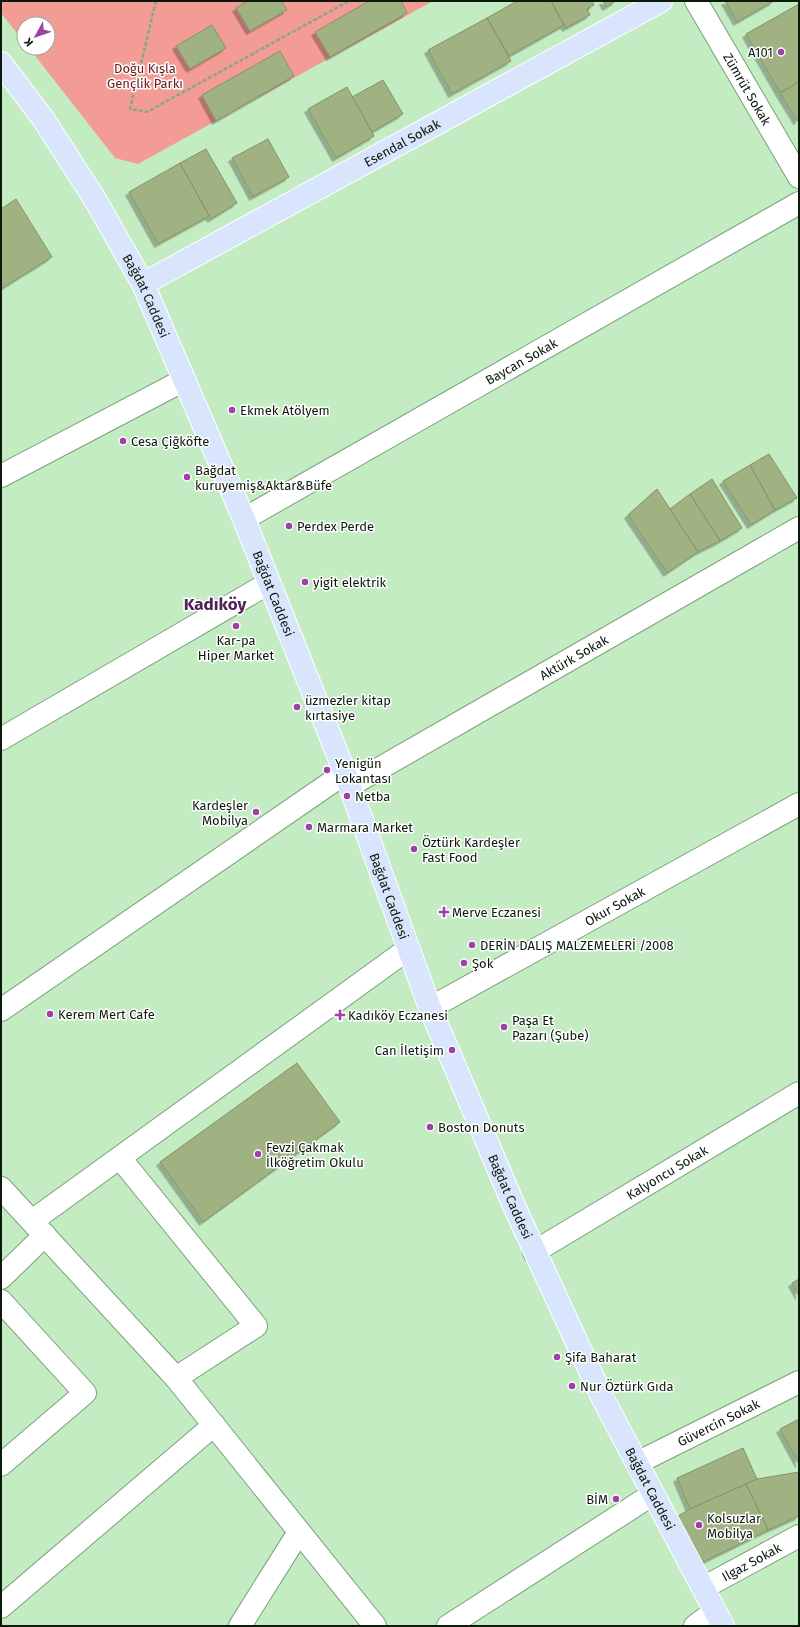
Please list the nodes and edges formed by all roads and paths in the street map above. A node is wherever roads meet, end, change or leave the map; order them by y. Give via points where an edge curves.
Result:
1 (156, 1) edge
2 (349, 1) edge
3 (660, 1) edge
4 (696, 1) edge
5 (1, 63) edge
6 (799, 176) edge
7 (799, 203) edge
8 (143, 284) junction
9 (184, 380) junction
10 (1, 476) edge
11 (244, 519) junction
12 (799, 528) edge
13 (269, 583) junction
14 (1, 739) edge
15 (347, 780) junction
16 (799, 804) edge
17 (408, 949) junction
18 (430, 1008) junction
19 (1, 1010) edge
20 (799, 1093) edge
21 (120, 1158) junction
22 (1, 1188) edge
23 (38, 1228) junction
24 (534, 1252) junction
25 (1, 1278) edge
26 (1, 1301) edge
27 (176, 1378) junction
28 (799, 1382) edge
29 (214, 1425) junction
30 (637, 1463) junction
31 (1, 1465) edge
32 (653, 1494) junction
33 (299, 1532) junction
34 (799, 1536) edge
35 (703, 1588) junction
36 (1, 1607) edge
37 (719, 1618) edge
38 (240, 1626) edge
39 (375, 1626) edge
40 (448, 1626) edge
41 (695, 1626) edge

1 - 2 path via 130,109 147,112
3 - 8 main road, Esendal Sokak
4 - 6 street, Zümrüt Sokak
5 - 8 main road, Bağdat Caddesi via 44,120 84,182
7 - 11 street, Baycan Sokak
8 - 9 main road, Bağdat Caddesi
9 - 10 street
9 - 11 main road, Bağdat Caddesi
11 - 13 main road, Bağdat Caddesi
12 - 15 street, Aktürk Sokak
13 - 14 street
13 - 15 main road, Bağdat Caddesi
15 - 17 main road, Bağdat Caddesi
15 - 19 street, Aktürk Sokak
16 - 18 street, Okur Sokak
17 - 18 main road, Bağdat Caddesi
17 - 21 street
18 - 24 main road, Bağdat Caddesi
20 - 24 street, Kalyoncu Sokak
21 - 23 street
21 - 27 street via 256,1326
22 - 23 street
23 - 25 street
23 - 27 street
24 - 30 main road, Bağdat Caddesi via 602,1397
26 - 31 street via 85,1393
27 - 29 street
28 - 30 street, Güvercin Sokak
29 - 33 street
29 - 36 street
30 - 32 main road, Bağdat Caddesi
32 - 35 main road, Bağdat Caddesi
32 - 40 street
33 - 38 street
33 - 39 street
34 - 35 street, Ilgaz Sokak
35 - 37 main road, Bağdat Caddesi
37 - 41 street

